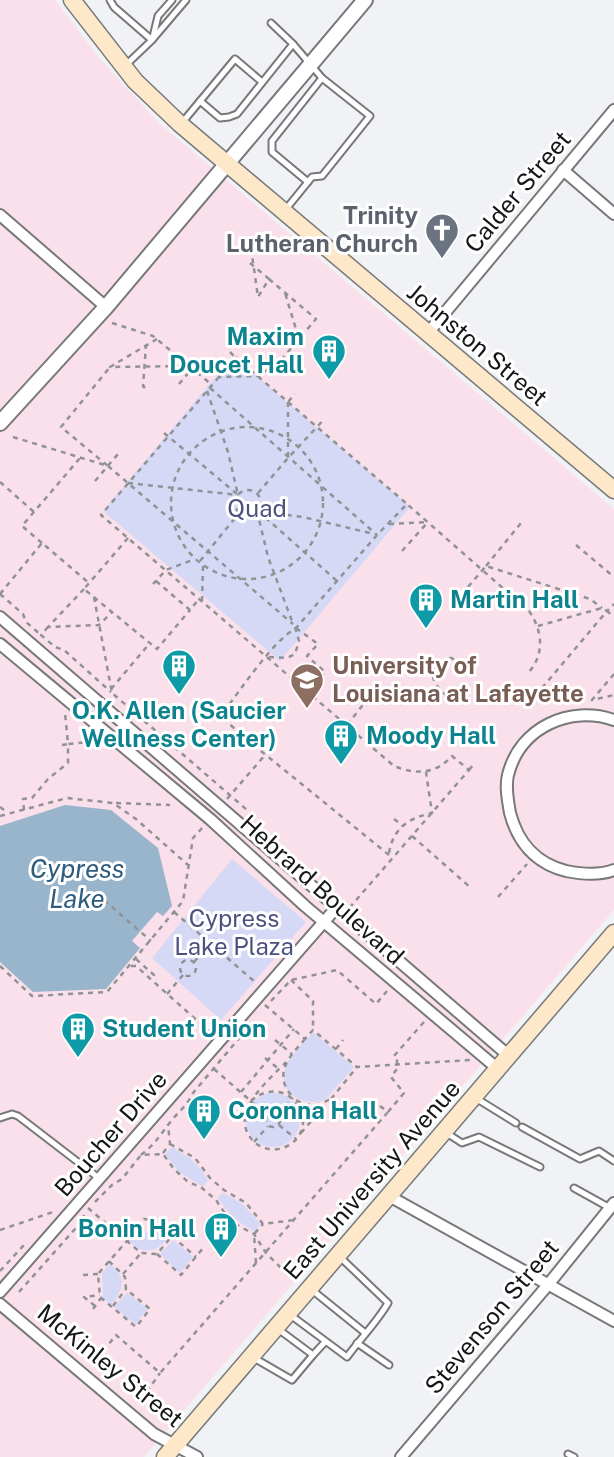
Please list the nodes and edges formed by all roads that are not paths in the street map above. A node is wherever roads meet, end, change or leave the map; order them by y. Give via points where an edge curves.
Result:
1 (73, 0) edge
2 (110, 0) edge
3 (172, 0) edge
4 (186, 0) edge
5 (365, 0) edge
6 (271, 23) dead end
7 (152, 40) junction
8 (293, 44) junction
9 (311, 65) junction
10 (123, 68) junction
11 (322, 78) junction
12 (262, 82) junction
13 (200, 101) junction
14 (614, 110) edge
15 (180, 124) junction
16 (228, 164) junction
17 (563, 170) junction
18 (308, 182) junction
19 (284, 211) junction
20 (614, 214) edge
21 (0, 215) edge
22 (106, 307) junction
23 (428, 333) junction
24 (0, 423) edge
25 (614, 490) edge
26 (0, 617) edge
27 (0, 644) edge
28 (614, 720) edge
29 (131, 730) junction
30 (120, 742) junction
31 (614, 870) edge
32 (340, 911) junction
33 (324, 922) junction
34 (612, 939) edge
35 (437, 994) junction
36 (425, 1008) junction
37 (509, 1056) junction
38 (498, 1069) junction
39 (474, 1097) junction
40 (0, 1118) edge
41 (444, 1132) junction
42 (614, 1161) edge
43 (540, 1167) dead end
44 (100, 1179) junction
45 (574, 1188) dead end
46 (389, 1196) junction
47 (612, 1205) edge
48 (338, 1255) junction
49 (547, 1286) junction
50 (310, 1288) junction
51 (0, 1292) edge
52 (0, 1304) edge
53 (288, 1314) junction
54 (614, 1321) edge
55 (276, 1328) junction
56 (364, 1332) junction
57 (325, 1342) junction
58 (358, 1343) junction
59 (313, 1355) junction
60 (252, 1356) junction
61 (389, 1365) dead end
62 (170, 1451) edge
63 (197, 1457) edge
64 (401, 1457) edge

1 - 10 main road, Johnston Street
2 - 7 lane
3 - 7 lane via 158,16
4 - 7 lane
5 - 9 street
6 - 8 lane
7 - 10 lane
8 - 9 lane
8 - 12 lane
9 - 11 lane
9 - 16 street
10 - 15 main road, Johnston Street
11 - 18 lane via 272,141 272,152
11 - 18 lane via 370,116 322,176
12 - 13 lane via 237,114 229,117 220,118
12 - 13 lane via 235,60
13 - 15 lane
14 - 17 street, Calder Street
15 - 16 main road, Johnston Street
16 - 19 main road, Johnston Street
16 - 22 street
17 - 20 street
17 - 23 street, Calder Street
18 - 19 lane
19 - 23 main road, Johnston Street
21 - 22 street
22 - 24 street
23 - 25 main road, Johnston Street
26 - 29 street, Hebrard Boulevard
27 - 30 street, Hebrard Boulevard
28 - 31 street via 579,714 557,718 540,729 515,759 508,776 507,800 514,829 542,863 577,873
29 - 30 street
29 - 32 street, Hebrard Boulevard
30 - 33 street, Hebrard Boulevard
32 - 33 street, Boucher Drive
32 - 35 street, Hebrard Boulevard
33 - 36 street, Hebrard Boulevard
33 - 44 street, Boucher Drive
34 - 37 main road, East University Avenue
35 - 36 street
35 - 37 street, Hebrard Boulevard
36 - 38 street, Hebrard Boulevard
37 - 38 main road, East University Avenue
38 - 39 main road, East University Avenue
39 - 41 main road, East University Avenue
39 - 42 lane via 580,1160 599,1151
40 - 44 lane via 18,1116
41 - 43 lane via 462,1143 479,1137
41 - 46 main road, East University Avenue
44 - 51 street, Boucher Drive via 84,1204
45 - 47 lane
46 - 48 main road, East University Avenue
46 - 49 street
47 - 49 street, Stevenson Street
48 - 50 main road, East University Avenue
48 - 56 lane via 388,1303
49 - 54 street
49 - 64 street, Stevenson Street
50 - 53 main road, East University Avenue
50 - 56 lane
52 - 62 street, McKinley Street
53 - 55 main road, East University Avenue
53 - 57 lane
55 - 59 lane
55 - 60 main road, East University Avenue
56 - 58 lane
57 - 58 lane via 347,1357
57 - 59 lane
58 - 61 lane
59 - 60 lane via 292,1380
60 - 62 main road, East University Avenue
62 - 63 street, McKinley Street

